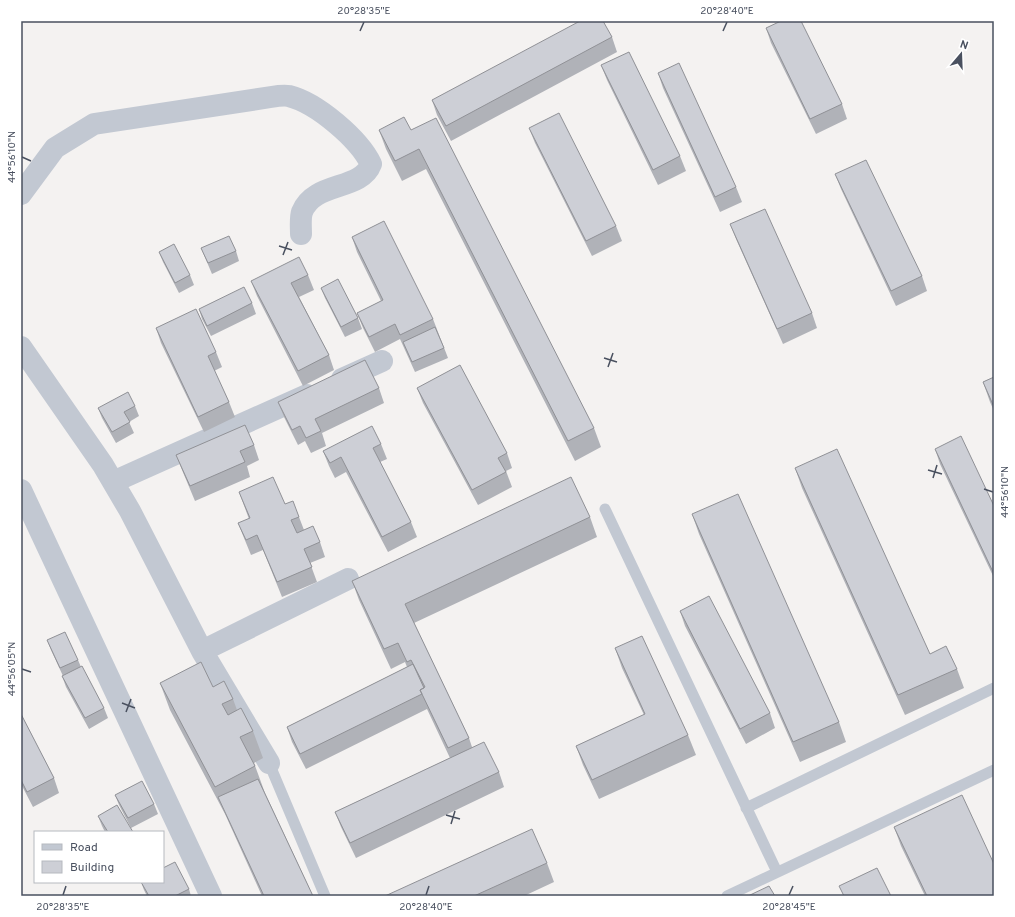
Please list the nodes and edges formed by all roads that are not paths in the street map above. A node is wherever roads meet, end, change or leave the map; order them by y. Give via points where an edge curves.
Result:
1 (21, 194) edge
2 (302, 234) dead end
3 (21, 347) edge
4 (382, 361) dead end
5 (113, 482) junction
6 (21, 490) edge
7 (605, 509) dead end
8 (348, 579) dead end
9 (202, 651) junction
10 (994, 688) edge
11 (269, 763) joint
12 (994, 770) edge
13 (746, 808) junction
14 (777, 872) junction
15 (211, 896) edge
16 (325, 896) edge
17 (726, 896) edge

1 - 2 street via 55,148 94,124 288,96 306,102 328,115 366,153 371,164 368,171 360,177 314,196 301,214
3 - 5 street
4 - 5 street
5 - 9 street
6 - 15 street
7 - 13 lane
8 - 9 street
9 - 11 street
10 - 13 lane
11 - 16 lane
12 - 14 lane
13 - 14 lane
14 - 17 lane

